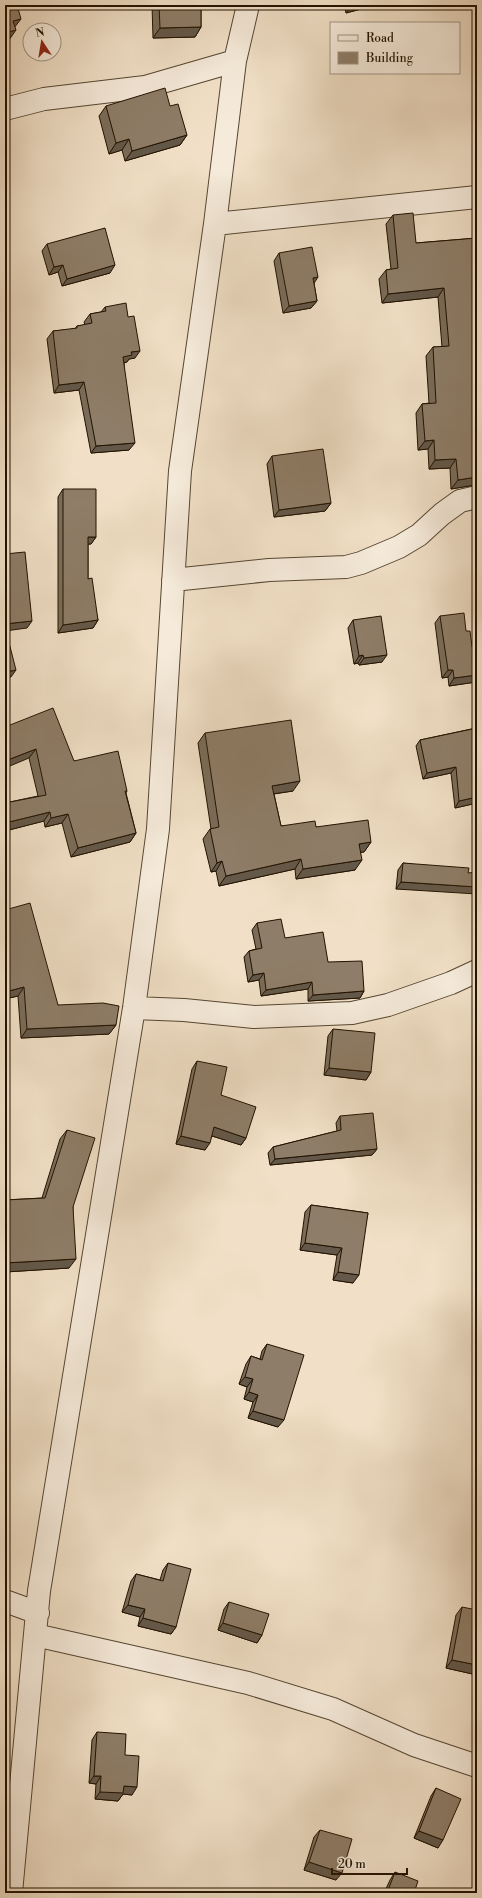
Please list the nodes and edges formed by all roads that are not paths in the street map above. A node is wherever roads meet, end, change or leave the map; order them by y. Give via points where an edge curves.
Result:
1 (248, 5) edge
2 (235, 61) junction
3 (5, 109) edge
4 (477, 197) edge
5 (215, 224) junction
6 (477, 497) edge
7 (173, 580) junction
8 (477, 971) edge
9 (134, 1008) junction
10 (5, 1601) edge
11 (38, 1613) junction
12 (35, 1635) junction
13 (477, 1766) edge
14 (11, 1893) edge

1 - 2 street
2 - 3 street via 145,88 44,99
2 - 5 street
4 - 5 street
5 - 7 street via 180,471
6 - 7 street via 460,501 419,535 399,547 361,563 346,567 269,570
7 - 9 street via 158,829
8 - 9 street via 388,1005 352,1013 254,1017
9 - 11 street
10 - 11 street
11 - 12 street
12 - 13 street via 255,1685 333,1709 414,1745
12 - 14 street

